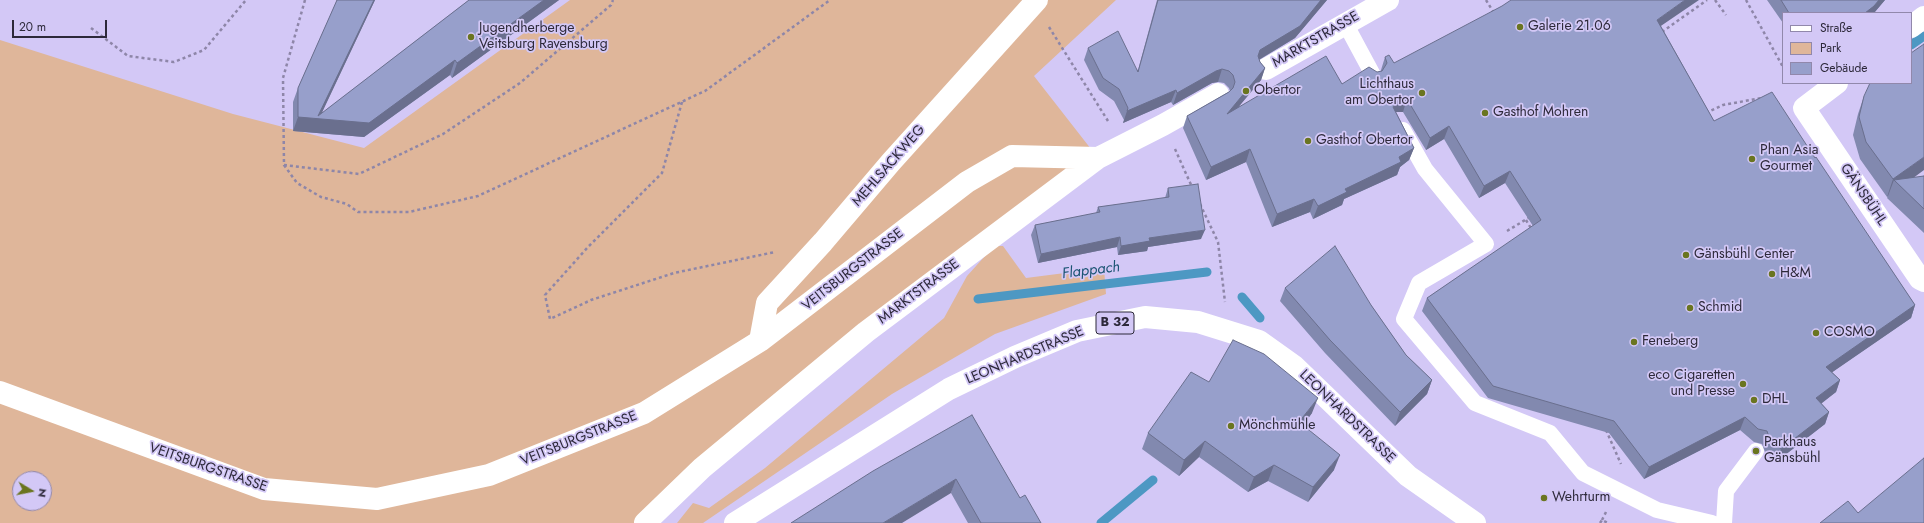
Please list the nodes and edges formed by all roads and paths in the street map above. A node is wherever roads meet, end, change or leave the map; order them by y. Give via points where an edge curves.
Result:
1 (246, 0) edge
2 (305, 0) edge
3 (608, 0) edge
4 (613, 0) edge
5 (824, 0) edge
6 (830, 0) edge
7 (1388, 0) edge
8 (1486, 0) edge
9 (1707, 0) edge
10 (1715, 0) edge
11 (1746, 0) edge
12 (1036, 2) edge
13 (611, 5) junction
14 (823, 5) junction
15 (1726, 14) dead end
16 (1924, 17) edge
17 (1497, 19) edge
18 (1345, 23) junction
19 (1912, 26) edge
20 (91, 28) dead end
21 (1656, 29) edge
22 (1782, 65) edge
23 (1266, 69) edge
24 (1373, 75) edge
25 (1836, 84) edge
26 (1218, 94) dead end
27 (682, 102) junction
28 (1804, 108) junction
29 (1701, 115) edge
30 (1398, 120) edge
31 (1163, 125) junction
32 (1123, 145) junction
33 (1098, 158) junction
34 (284, 165) junction
35 (1195, 194) edge
36 (1199, 201) edge
37 (1532, 216) edge
38 (1526, 220) junction
39 (1533, 232) edge
40 (1486, 244) junction
41 (776, 252) dead end
42 (1924, 281) edge
43 (1229, 330) junction
44 (760, 342) junction
45 (0, 392) edge
46 (1756, 452) dead end
47 (645, 523) edge
48 (735, 523) edge
49 (1476, 523) edge
50 (1600, 523) edge
51 (1608, 523) edge
52 (1712, 523) edge
53 (1724, 523) edge

1 - 20 path via 204,50 174,62 128,56
2 - 34 path via 283,78
3 - 13 path
4 - 13 path
5 - 14 path
6 - 14 path
7 - 18 street, MARKTSTRASSE
8 - 17 path
9 - 21 path via 1659,34
10 - 15 path
11 - 22 path
12 - 32 path
12 - 44 street, MEHLSACKWEG via 767,303
13 - 34 path via 520,83 443,134 359,174
14 - 27 path via 705,91
16 - 19 street
18 - 23 street, MARKTSTRASSE
18 - 24 lane
25 - 28 street
26 - 31 street, MARKTSTRASSE
27 - 34 path via 478,196 409,212 358,212 347,204 321,197 297,183
27 - 41 path via 662,173 588,247 546,295 550,319 591,300 674,273
28 - 29 path via 1764,96 1723,105
28 - 42 street, GÄNSBÜHL via 1920,279
30 - 40 lane via 1426,169
31 - 32 street, MARKTSTRASSE
31 - 35 path
32 - 33 street, MARKTSTRASSE
33 - 44 street, VEITSBURGSTRASSE via 1012,156 967,182
33 - 47 street, MARKTSTRASSE via 866,332 702,468
36 - 43 path via 1218,242
37 - 38 path
38 - 39 path
38 - 40 path
40 - 52 lane via 1419,283 1404,319 1475,403 1550,433 1583,473 1657,510
43 - 48 street, LEONHARDSTRASSE / B 32 via 1198,322 1145,317 1077,331 949,389
43 - 49 street, LEONHARDSTRASSE / B 32 via 1259,341 1294,366 1408,476
44 - 45 street, VEITSBURGSTRASSE via 644,414 489,475 377,499 264,490
46 - 53 lane via 1726,491
50 - 51 path via 1602,520

